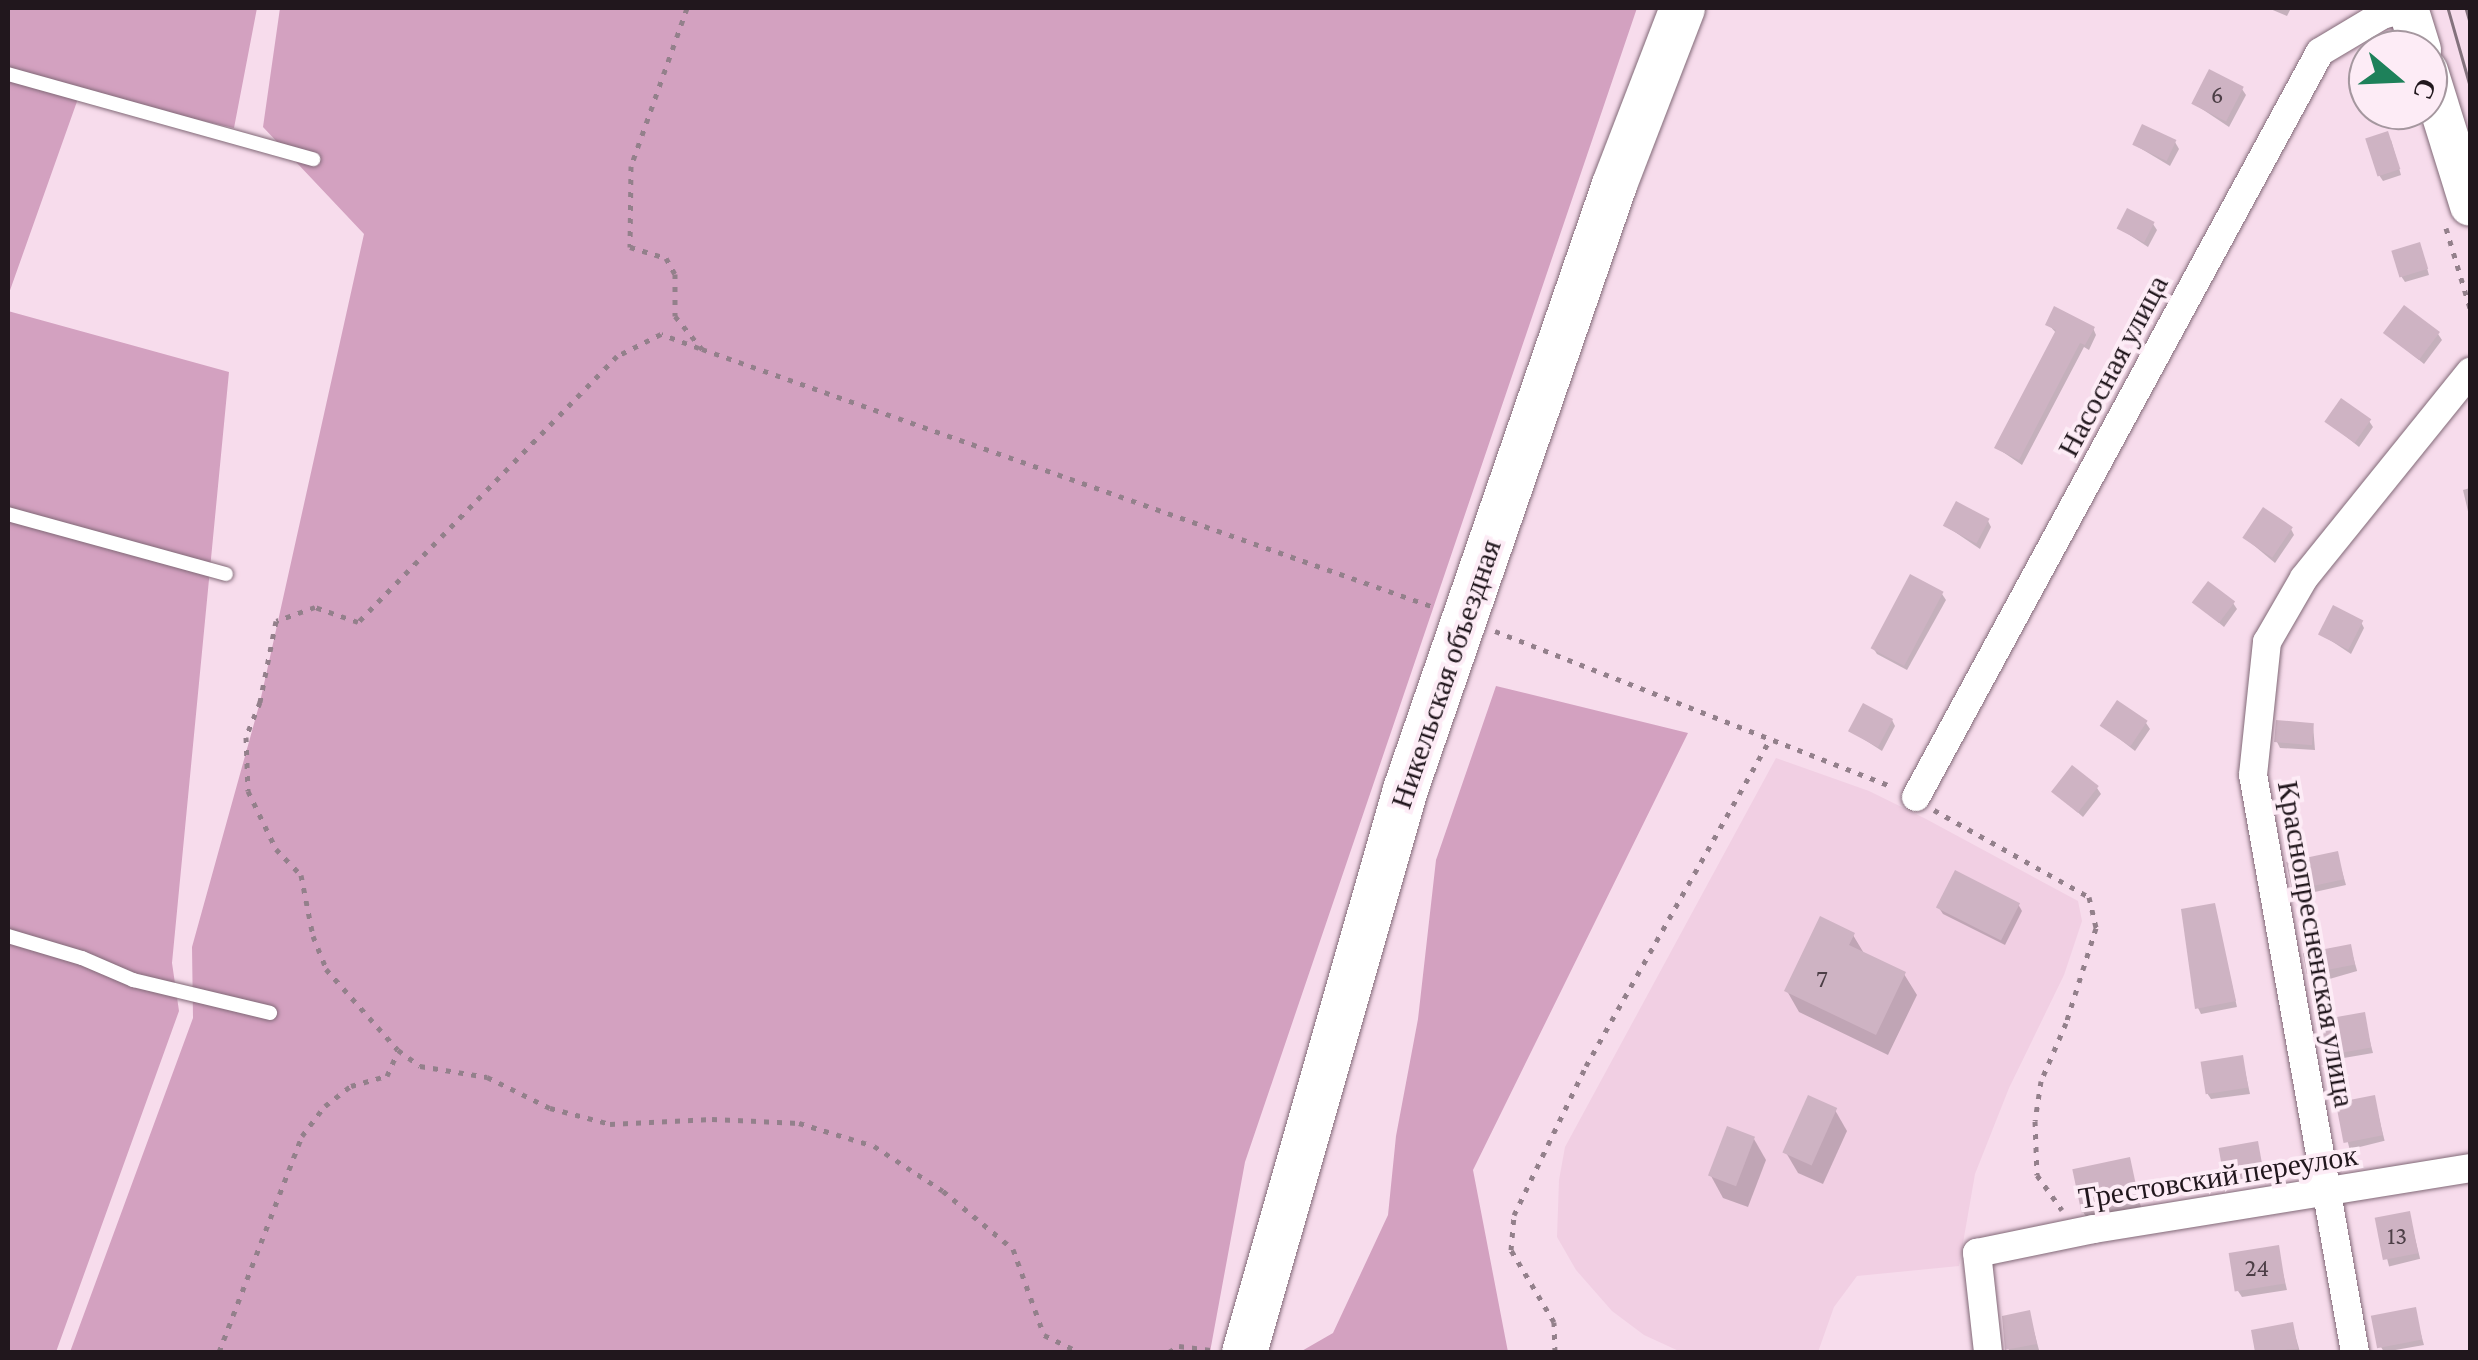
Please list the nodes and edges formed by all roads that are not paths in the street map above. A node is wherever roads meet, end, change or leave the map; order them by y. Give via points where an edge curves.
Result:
1 (1682, 8) edge
2 (2408, 8) edge
3 (8, 74) edge
4 (2446, 130) edge
5 (313, 159) dead end
6 (2470, 206) edge
7 (2470, 372) edge
8 (8, 514) edge
9 (226, 574) dead end
10 (1916, 797) road end
11 (8, 936) edge
12 (270, 1013) dead end
13 (2470, 1168) edge
14 (2326, 1192) junction
15 (1230, 1352) edge
16 (1988, 1352) edge
17 (2356, 1352) edge

1 - 15 main road, Никельская объездная via 1405,789
2 - 10 street, Насосная улица via 2382,15 2320,52
3 - 5 lane
4 - 6 main road
7 - 14 street, Краснопресненская улица via 2304,578 2266,642 2253,775
8 - 9 lane
11 - 12 lane via 133,980
13 - 14 street, Трестовский переулок
14 - 16 street, Трестовский переулок via 1977,1253
14 - 17 street, Краснопресненская улица

